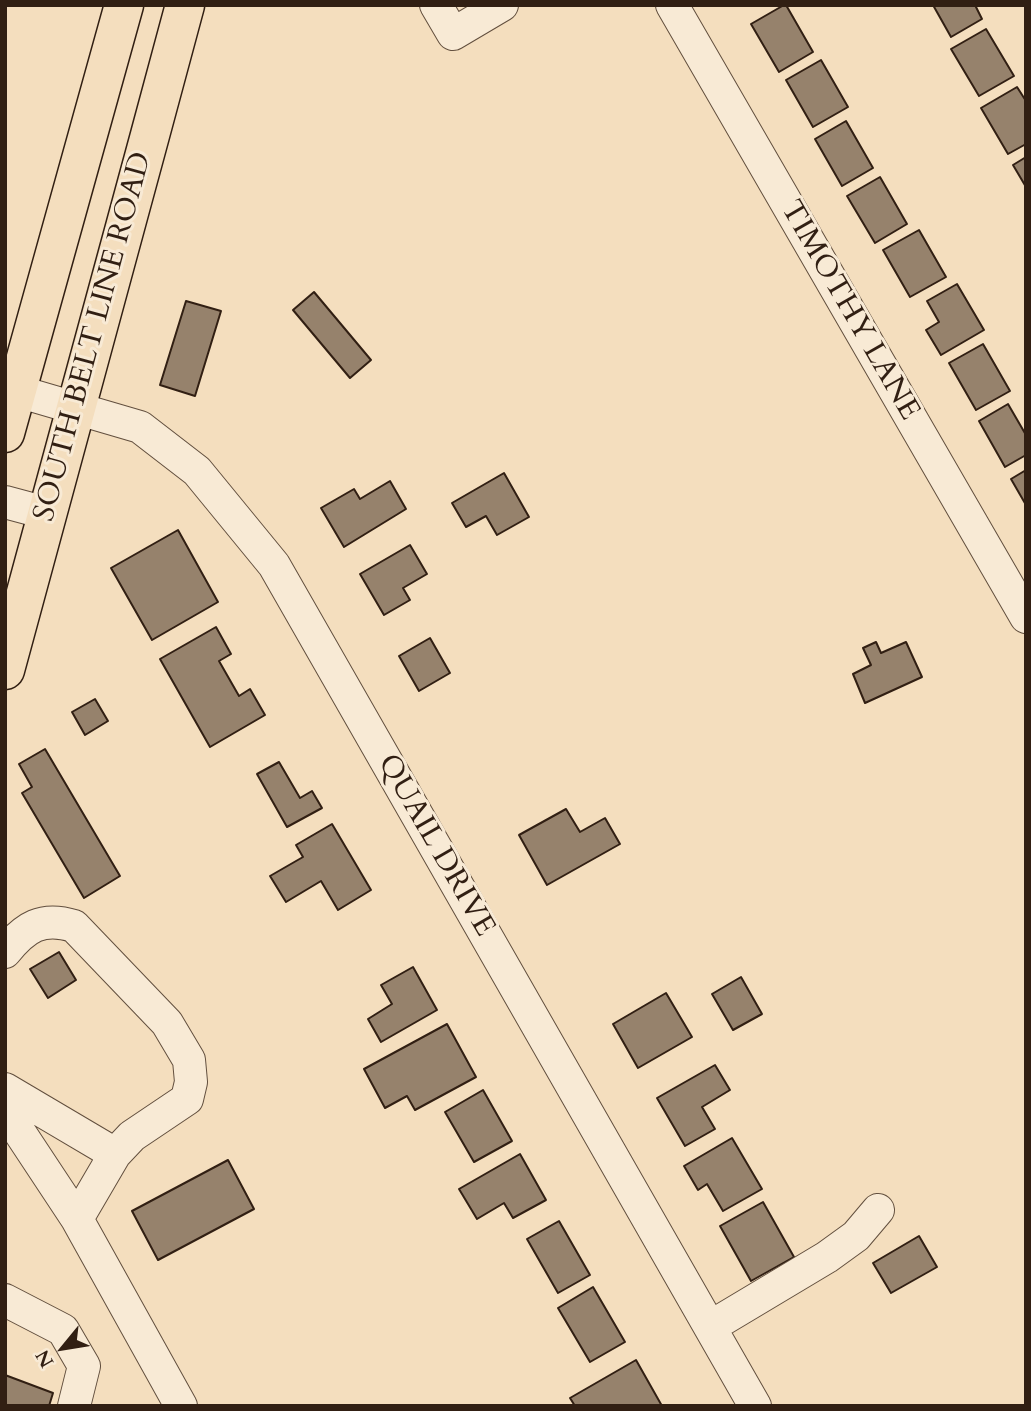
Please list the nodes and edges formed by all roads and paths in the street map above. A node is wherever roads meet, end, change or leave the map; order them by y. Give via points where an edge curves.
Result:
1 (124, 5) edge
2 (185, 5) edge
3 (436, 5) edge
4 (502, 5) edge
5 (672, 5) edge
6 (17, 391) junction
7 (76, 408) junction
8 (5, 433) edge
9 (5, 502) edge
10 (46, 513) junction
11 (1026, 617) edge
12 (5, 670) edge
13 (5, 952) edge
14 (5, 1090) edge
15 (5, 1110) edge
16 (115, 1153) junction
17 (878, 1210) dead end
18 (77, 1219) junction
19 (5, 1300) edge
20 (710, 1327) junction
21 (74, 1406) edge
22 (181, 1406) edge
23 (755, 1406) edge

1 - 6 main road, SOUTH BELT LINE ROAD
2 - 7 main road, SOUTH BELT LINE ROAD
3 - 4 street via 453,34
5 - 11 street, TIMOTHY LANE
6 - 7 street, QUAIL DRIVE
6 - 8 main road, SOUTH BELT LINE ROAD
7 - 10 main road, SOUTH BELT LINE ROAD
7 - 20 street, QUAIL DRIVE via 139,427 197,471 274,565
9 - 10 street
10 - 12 main road, SOUTH BELT LINE ROAD
13 - 16 street via 18,936 36,925 55,920 74,926 167,1023 189,1059 187,1099
14 - 16 street
15 - 18 street
16 - 18 street
17 - 20 street via 856,1236 827,1257
18 - 22 street
19 - 21 street via 63,1331 84,1366
20 - 23 street, QUAIL DRIVE

